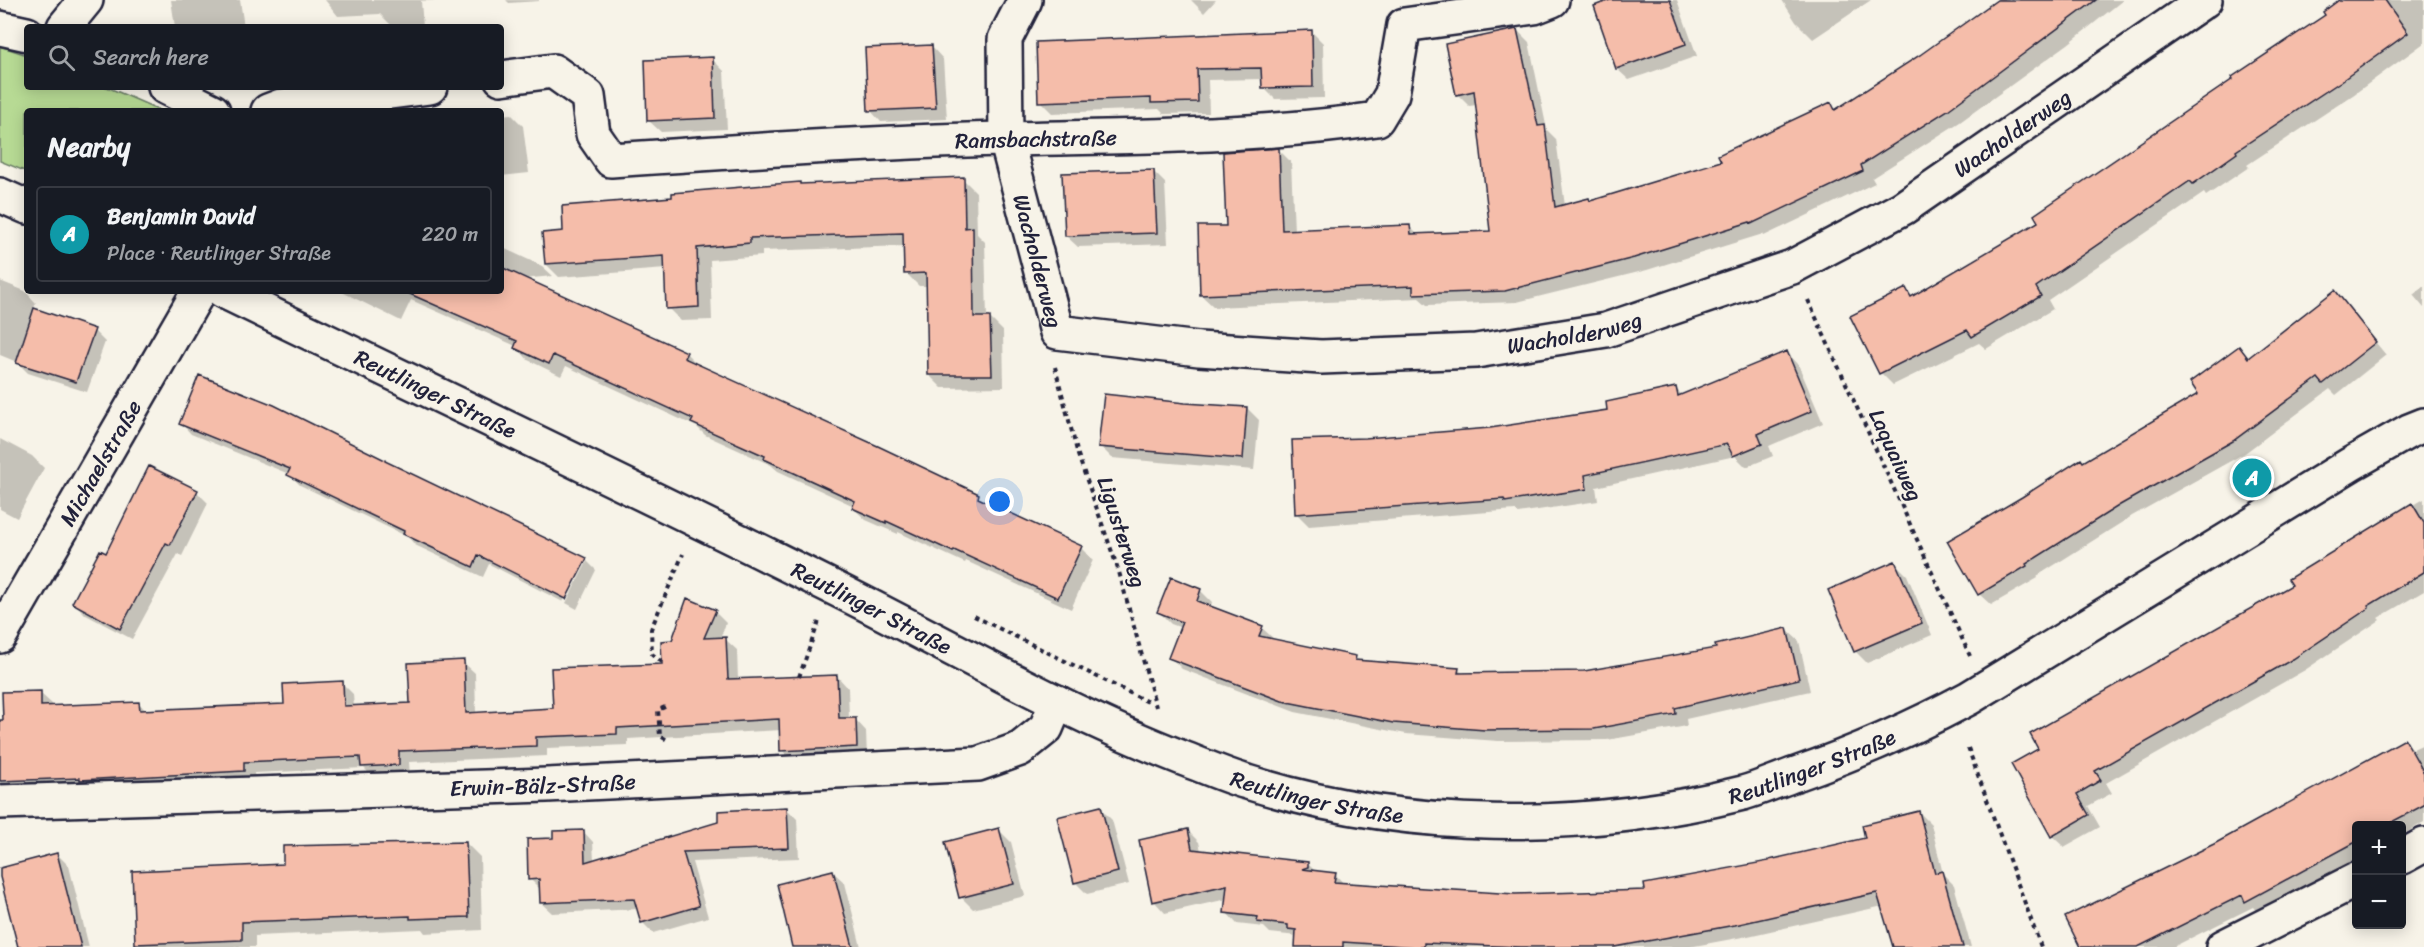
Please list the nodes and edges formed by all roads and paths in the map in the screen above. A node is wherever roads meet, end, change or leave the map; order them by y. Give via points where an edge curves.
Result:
1 (86, 0) edge
2 (1025, 0) edge
3 (1552, 0) edge
4 (2205, 0) edge
5 (66, 24) edge
6 (0, 28) edge
7 (24, 33) edge
8 (504, 78) edge
9 (171, 90) edge
10 (406, 90) edge
11 (207, 108) edge
12 (276, 108) edge
13 (1005, 139) junction
14 (0, 195) edge
15 (24, 206) edge
16 (1792, 267) junction
17 (197, 294) edge
18 (230, 294) edge
19 (1057, 332) junction
20 (2424, 425) edge
21 (697, 520) junction
22 (834, 587) junction
23 (0, 636) edge
24 (1970, 657) dead end
25 (662, 662) dead end
26 (799, 677) dead end
27 (1057, 702) junction
28 (664, 707) dead end
29 (660, 736) dead end
30 (1140, 741) junction
31 (1968, 748) dead end
32 (0, 802) edge
33 (2424, 845) edge
34 (2406, 855) edge
35 (2352, 882) edge
36 (2041, 947) edge
37 (2223, 947) edge

1 - 5 street
2 - 13 street, Wacholderweg via 1005,39
3 - 13 street, Ramsbachstraße via 1534,8 1404,25 1392,94 1377,119 1204,136
4 - 16 street, Wacholderweg via 1903,208
6 - 7 street
8 - 13 street, Ramsbachstraße via 553,71 588,96 593,134 611,160 863,143
9 - 11 street
10 - 12 street
13 - 19 street, Wacholderweg
14 - 15 street
16 - 19 street, Wacholderweg via 1606,330 1476,351 1321,357 1199,349
16 - 24 path, Laquaiweg
17 - 23 street, Michaelstraße
18 - 21 street, Reutlinger Straße
19 - 30 path, Ligusterweg via 1051,353 1078,455 1119,572 1157,706
20 - 30 street, Reutlinger Straße via 2351,464 1951,708 1848,755 1745,792 1643,812 1537,821 1446,819 1346,808 1245,782
21 - 22 street, Reutlinger Straße
21 - 25 path via 651,629 652,654
22 - 26 path
22 - 27 street, Reutlinger Straße
27 - 30 street, Reutlinger Straße
27 - 32 street, Erwin-Bälz-Straße via 1046,728 1020,749 978,764 547,785
28 - 29 path via 658,710
31 - 36 path
33 - 34 street
35 - 37 street

